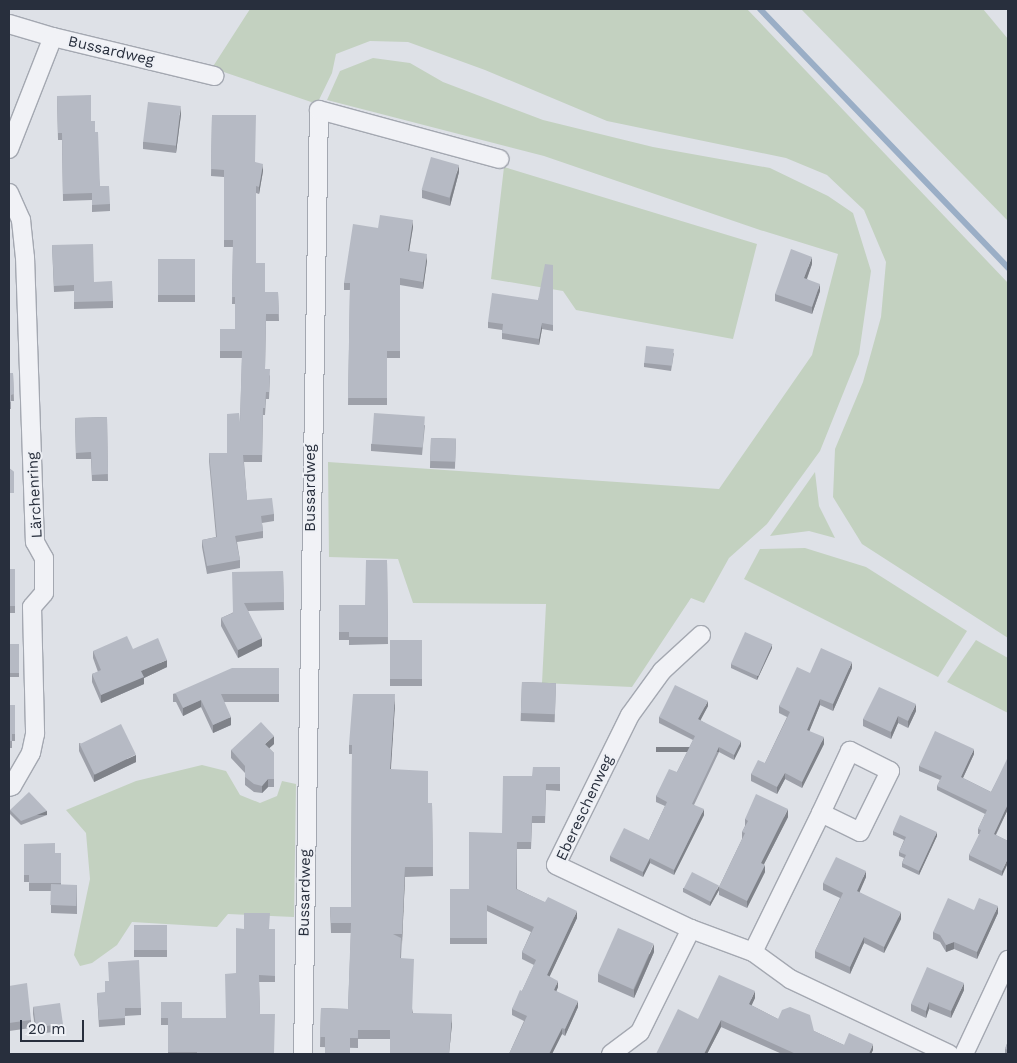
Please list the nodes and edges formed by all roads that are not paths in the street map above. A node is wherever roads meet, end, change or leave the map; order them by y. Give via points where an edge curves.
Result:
1 (9, 24) edge
2 (53, 37) junction
3 (214, 76) dead end
4 (9, 149) edge
5 (499, 160) dead end
6 (9, 193) edge
7 (701, 636) dead end
8 (9, 787) edge
9 (821, 813) junction
10 (691, 928) junction
11 (753, 952) junction
12 (1008, 960) edge
13 (303, 1054) edge
14 (611, 1054) edge
15 (949, 1054) edge
16 (964, 1054) edge

1 - 2 street, Bussardweg
2 - 3 street, Bussardweg
2 - 4 street
5 - 13 street, Bussardweg via 319,110
6 - 8 street, Lärchenring via 21,220 25,257 35,542 44,558 44,593 32,607 35,734 30,753
7 - 10 street, Ebereschenweg via 662,671 630,715 556,865
9 - 9 street via 860,832 890,771 850,751
9 - 11 street
10 - 11 street, Ebereschenweg
10 - 14 street via 640,1032
11 - 15 street, Ebereschenweg via 790,979
12 - 16 street

